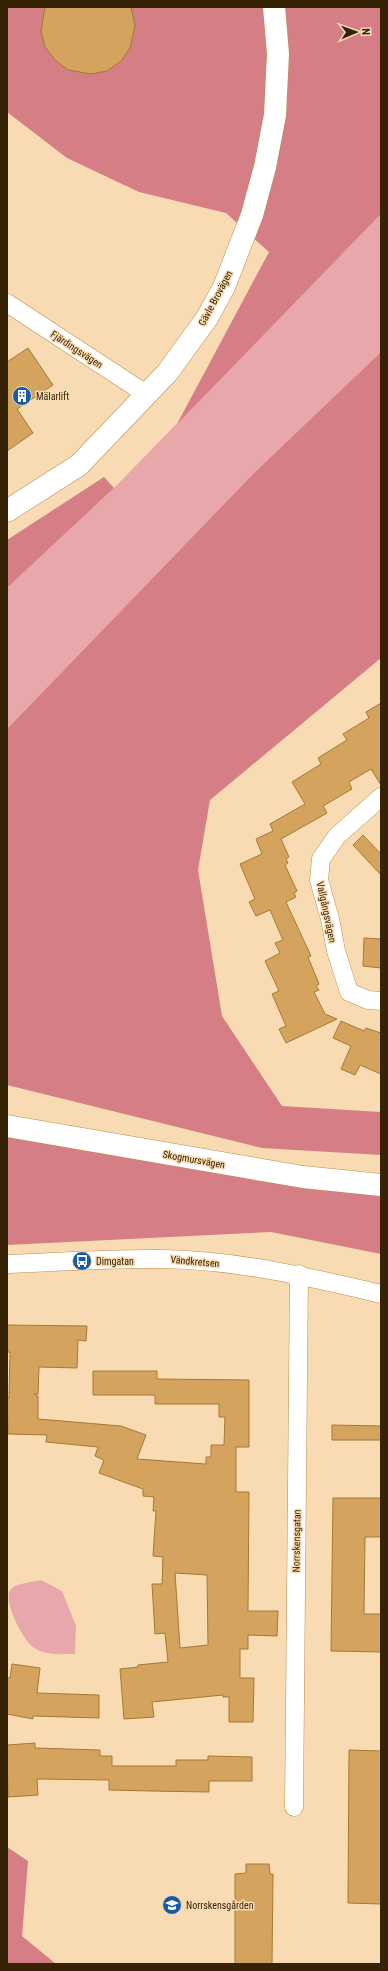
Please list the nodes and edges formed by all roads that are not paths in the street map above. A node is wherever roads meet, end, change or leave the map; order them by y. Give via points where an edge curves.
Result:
1 (274, 7) edge
2 (7, 303) edge
3 (146, 394) junction
4 (7, 511) edge
5 (381, 797) edge
6 (381, 1001) edge
7 (7, 1126) edge
8 (381, 1185) edge
9 (7, 1264) edge
10 (300, 1274) junction
11 (381, 1294) edge
12 (294, 1808) dead end

1 - 3 street, Gävle Brovägen via 278,54 275,115 252,215 224,286 206,318 166,373
2 - 3 street, Fjärdingsvägen
3 - 4 street, Gävle Brovägen via 79,465
5 - 6 street, Vallgångsvägen via 337,836 321,859 319,880 348,992 368,1000
7 - 8 street, Skogmursvägen via 303,1177
9 - 10 street, Vändkretsen via 163,1259 241,1265
10 - 11 street, Vändkretsen
10 - 12 street, Norrskensgatan

